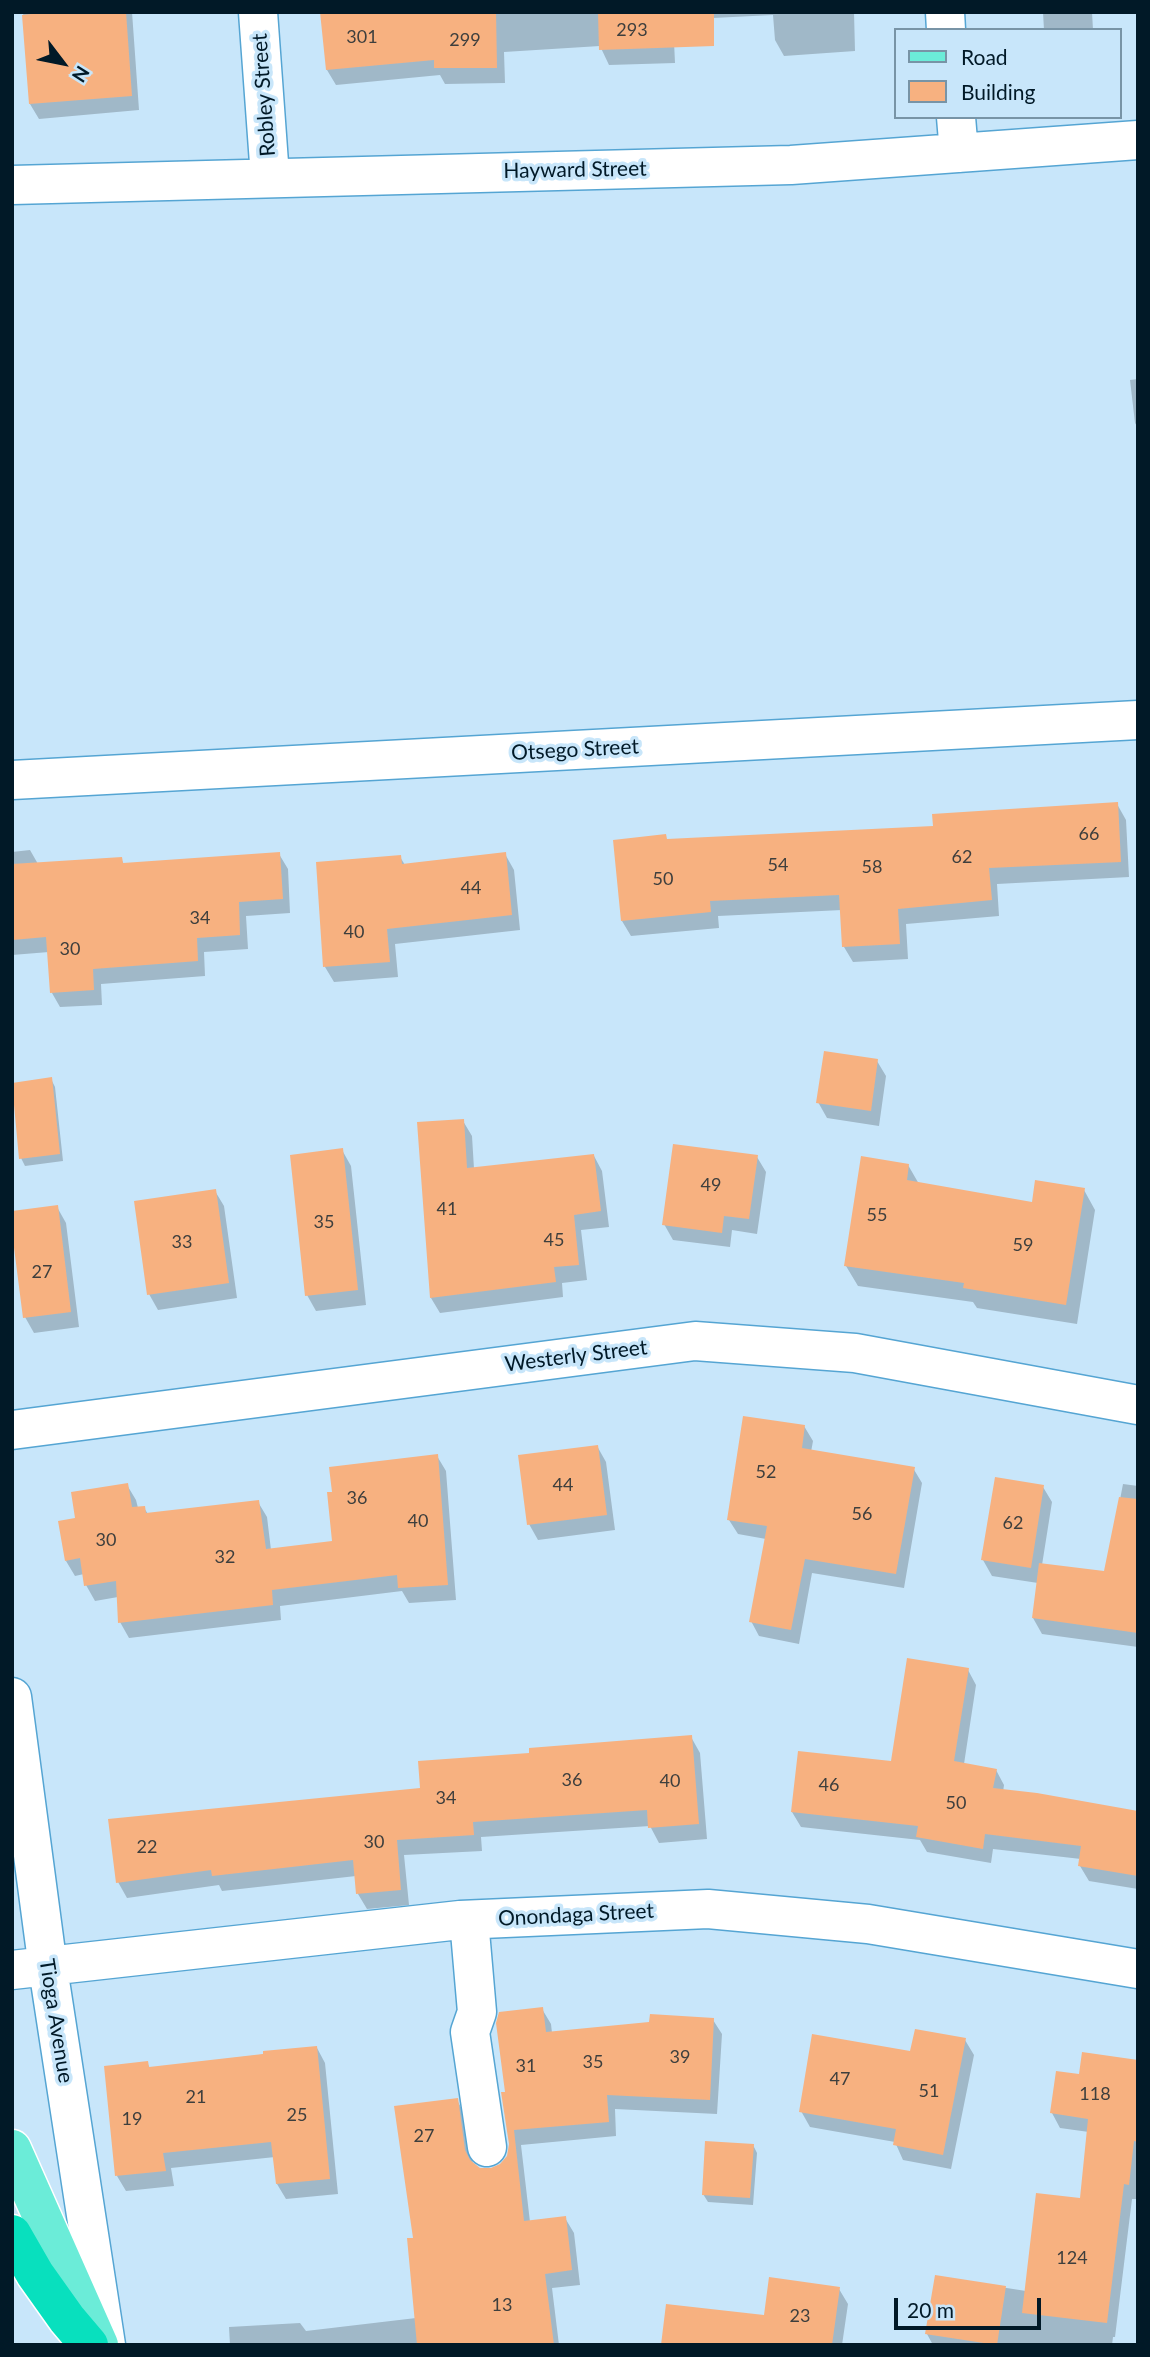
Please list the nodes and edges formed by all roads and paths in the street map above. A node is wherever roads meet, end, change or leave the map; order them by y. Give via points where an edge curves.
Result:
1 (258, 12) edge
2 (958, 135) edge
3 (1138, 140) edge
4 (270, 177) junction
5 (12, 185) edge
6 (1138, 720) edge
7 (12, 780) edge
8 (1138, 1405) edge
9 (12, 1430) edge
10 (12, 1697) edge
11 (469, 1920) junction
12 (30, 1969) edge
13 (1138, 1969) edge
14 (486, 2147) dead end
15 (12, 2148) edge
16 (12, 2234) edge
17 (89, 2345) edge
18 (99, 2345) edge
19 (106, 2345) edge

1 - 4 street, Robley Street
2 - 3 street, Hayward Street
2 - 4 street, Hayward Street via 791,165
4 - 5 street, Hayward Street
6 - 7 street, Otsego Street
8 - 9 street, Westerly Street via 855,1353 695,1341
10 - 12 street, Tioga Avenue
11 - 12 street, Onondaga Street
11 - 13 street, Onondaga Street via 708,1909 868,1924
11 - 14 street via 477,2012 470,2032
12 - 19 street, Tioga Avenue
15 - 18 main road
16 - 17 highway via 35,2274

